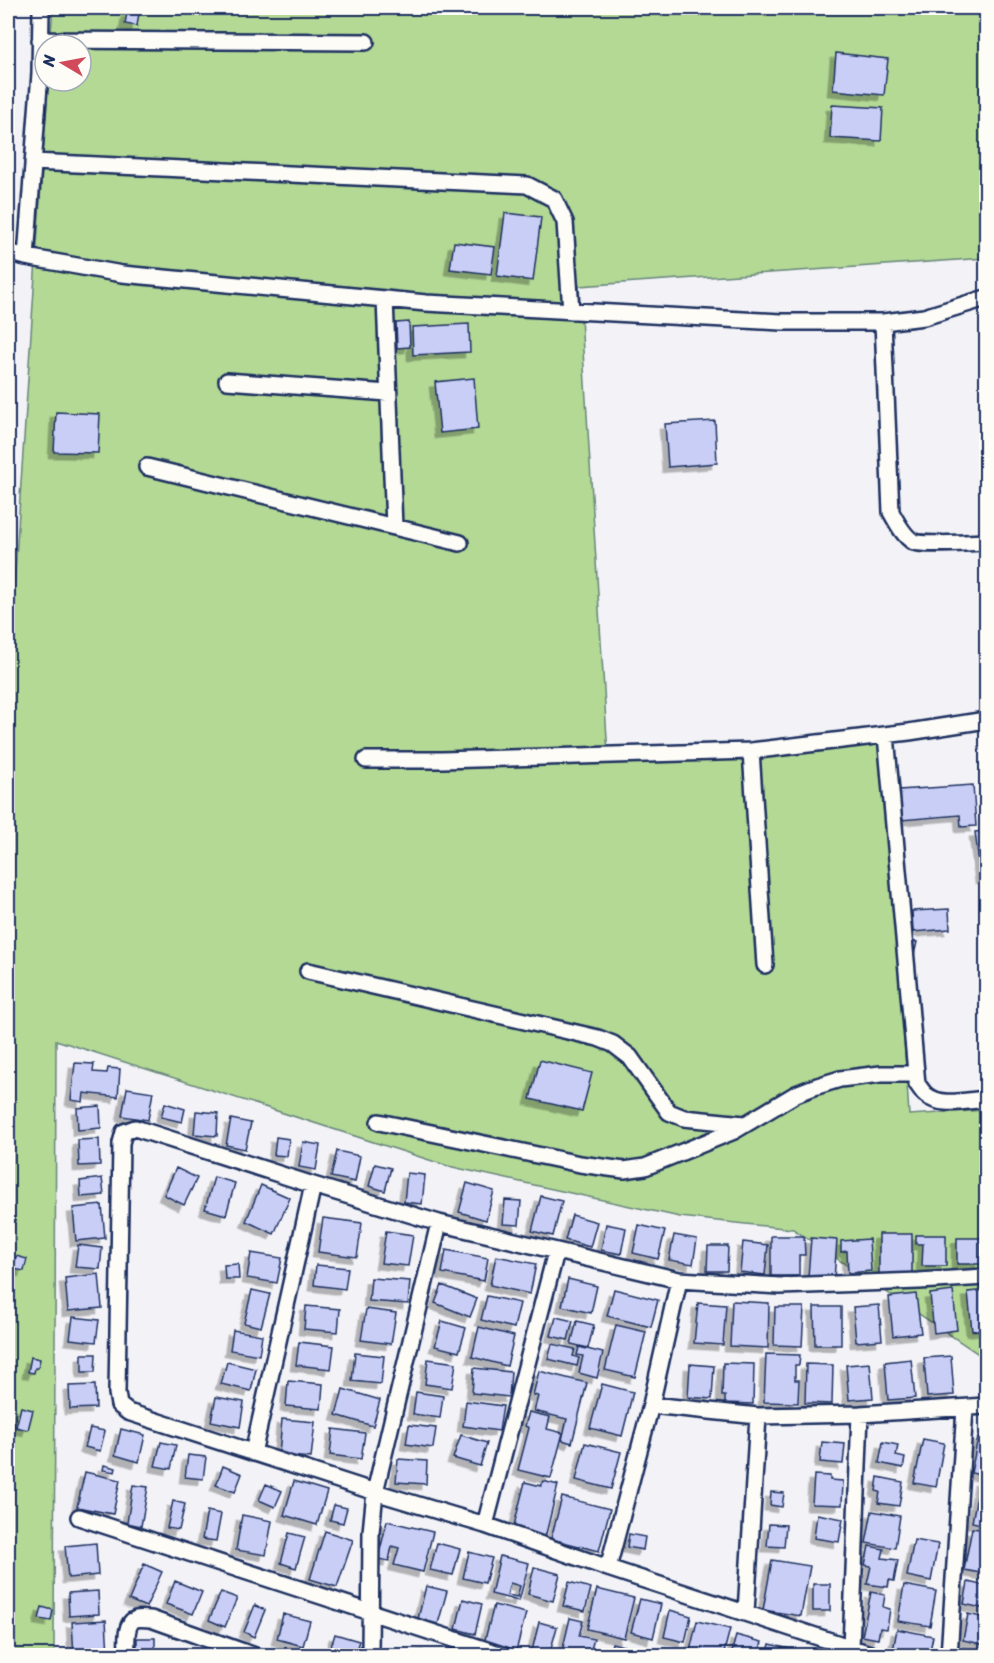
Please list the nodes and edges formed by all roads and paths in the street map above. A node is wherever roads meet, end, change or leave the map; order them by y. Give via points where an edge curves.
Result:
1 (41, 8) edge
2 (40, 33) edge
3 (93, 40) edge
4 (366, 42) dead end
5 (38, 93) edge
6 (33, 162) junction
7 (8, 252) edge
8 (26, 257) junction
9 (987, 298) edge
10 (385, 299) junction
11 (571, 311) junction
12 (883, 322) junction
13 (227, 381) dead end
14 (388, 393) junction
15 (147, 467) dead end
16 (394, 527) junction
17 (987, 542) edge
18 (460, 543) dead end
19 (987, 720) edge
20 (886, 735) junction
21 (751, 751) junction
22 (366, 760) dead end
23 (765, 965) dead end
24 (308, 971) dead end
25 (915, 1074) junction
26 (987, 1099) edge
27 (379, 1122) dead end
28 (744, 1124) junction
29 (313, 1185) junction
30 (439, 1223) junction
31 (556, 1252) junction
32 (987, 1277) edge
33 (679, 1280) junction
34 (651, 1405) junction
35 (987, 1406) edge
36 (965, 1408) junction
37 (860, 1414) junction
38 (758, 1416) junction
39 (253, 1453) junction
40 (375, 1492) junction
41 (79, 1517) dead end
42 (485, 1525) junction
43 (608, 1568) junction
44 (370, 1611) junction
45 (746, 1612) junction
46 (851, 1648) junction
47 (252, 1655) edge
48 (127, 1656) edge
49 (370, 1656) edge
50 (505, 1656) edge
51 (876, 1656) edge
52 (949, 1656) edge

1 - 2 street
3 - 4 street
5 - 6 street
6 - 8 street
6 - 11 street via 527,185 554,199 566,222
7 - 8 street
8 - 10 street via 122,274
9 - 12 street via 924,317
10 - 11 street
10 - 14 street
11 - 12 street via 781,322
12 - 17 street via 891,512 901,530 914,542
13 - 14 street
14 - 16 street
15 - 16 street
16 - 18 street
19 - 20 street
20 - 21 street
20 - 25 street
21 - 22 street
21 - 23 street
24 - 28 street via 598,1038 630,1057 669,1112 684,1118
25 - 26 street via 925,1095 936,1100
25 - 28 street via 840,1079 796,1094
27 - 28 street via 624,1170 645,1167
29 - 30 street
29 - 39 street
29 - 39 street via 135,1128 124,1132 121,1143 119,1405 128,1412
30 - 31 street
30 - 40 street
31 - 33 street
31 - 42 street
32 - 33 street via 780,1286
33 - 34 street
34 - 38 street
34 - 43 street
35 - 36 street
36 - 37 street
36 - 52 street
37 - 38 street
37 - 46 street
38 - 45 street
39 - 40 street
40 - 42 street
40 - 44 street
41 - 44 street
42 - 43 street
43 - 45 street
44 - 49 street
44 - 50 street
45 - 46 street
46 - 51 street
47 - 48 street via 140,1618 130,1624

